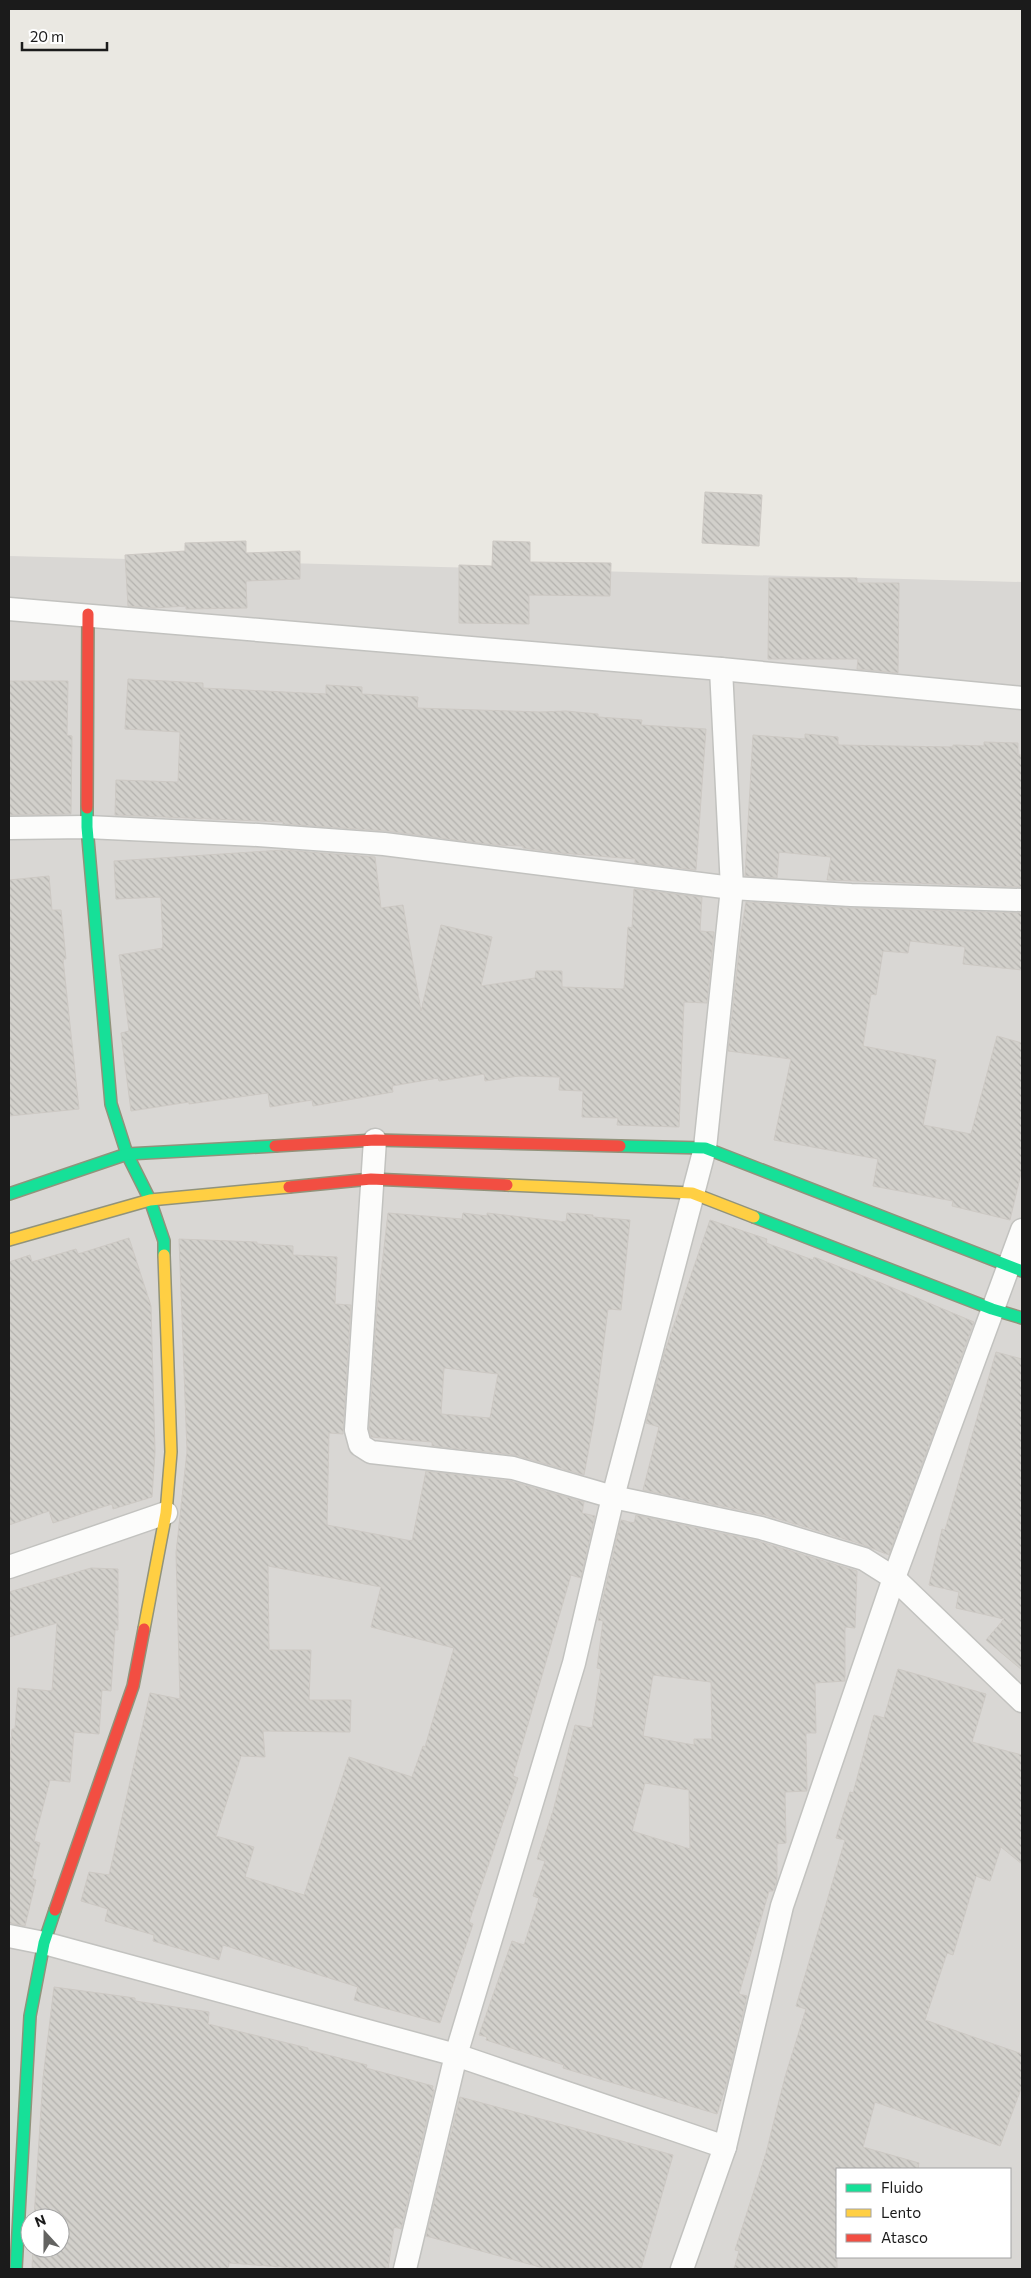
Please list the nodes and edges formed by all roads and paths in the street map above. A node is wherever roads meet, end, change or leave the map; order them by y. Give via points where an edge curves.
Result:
1 (9, 609) edge
2 (88, 614) junction
3 (721, 669) junction
4 (1022, 698) edge
5 (87, 827) junction
6 (9, 828) edge
7 (732, 888) junction
8 (1022, 900) edge
9 (374, 1140) junction
10 (705, 1148) junction
11 (127, 1154) junction
12 (371, 1179) junction
13 (692, 1192) junction
14 (9, 1194) edge
15 (150, 1200) junction
16 (1022, 1230) edge
17 (9, 1240) edge
18 (1016, 1270) edge
19 (992, 1309) junction
20 (1022, 1318) edge
21 (613, 1497) junction
22 (166, 1513) junction
23 (9, 1567) edge
24 (894, 1578) junction
25 (1022, 1701) edge
26 (9, 1936) edge
27 (44, 1943) junction
28 (456, 2055) junction
29 (725, 2147) junction
30 (16, 2269) edge
31 (405, 2269) edge
32 (682, 2269) edge

1 - 2 street
2 - 3 street
2 - 5 main road
3 - 4 street
3 - 7 street
5 - 6 street
5 - 7 street via 384,844
5 - 11 main road via 111,1104
7 - 8 street
7 - 10 street
9 - 10 main road
9 - 11 main road
9 - 12 street
10 - 13 street
10 - 18 main road
11 - 14 main road
11 - 15 main road
12 - 13 main road
12 - 15 main road
12 - 21 street via 356,1430 360,1445 370,1452 513,1468
13 - 19 main road
13 - 21 street
15 - 17 main road
15 - 22 main road via 164,1241 171,1452
16 - 18 street
18 - 19 street
19 - 20 main road
19 - 24 street
21 - 24 street via 761,1528 864,1559
21 - 28 street via 574,1663
22 - 23 street
22 - 27 main road via 133,1686
24 - 25 street
24 - 29 street via 782,1906
26 - 27 street
27 - 28 street
27 - 30 main road via 30,2016
28 - 29 street
28 - 31 street
29 - 32 street

